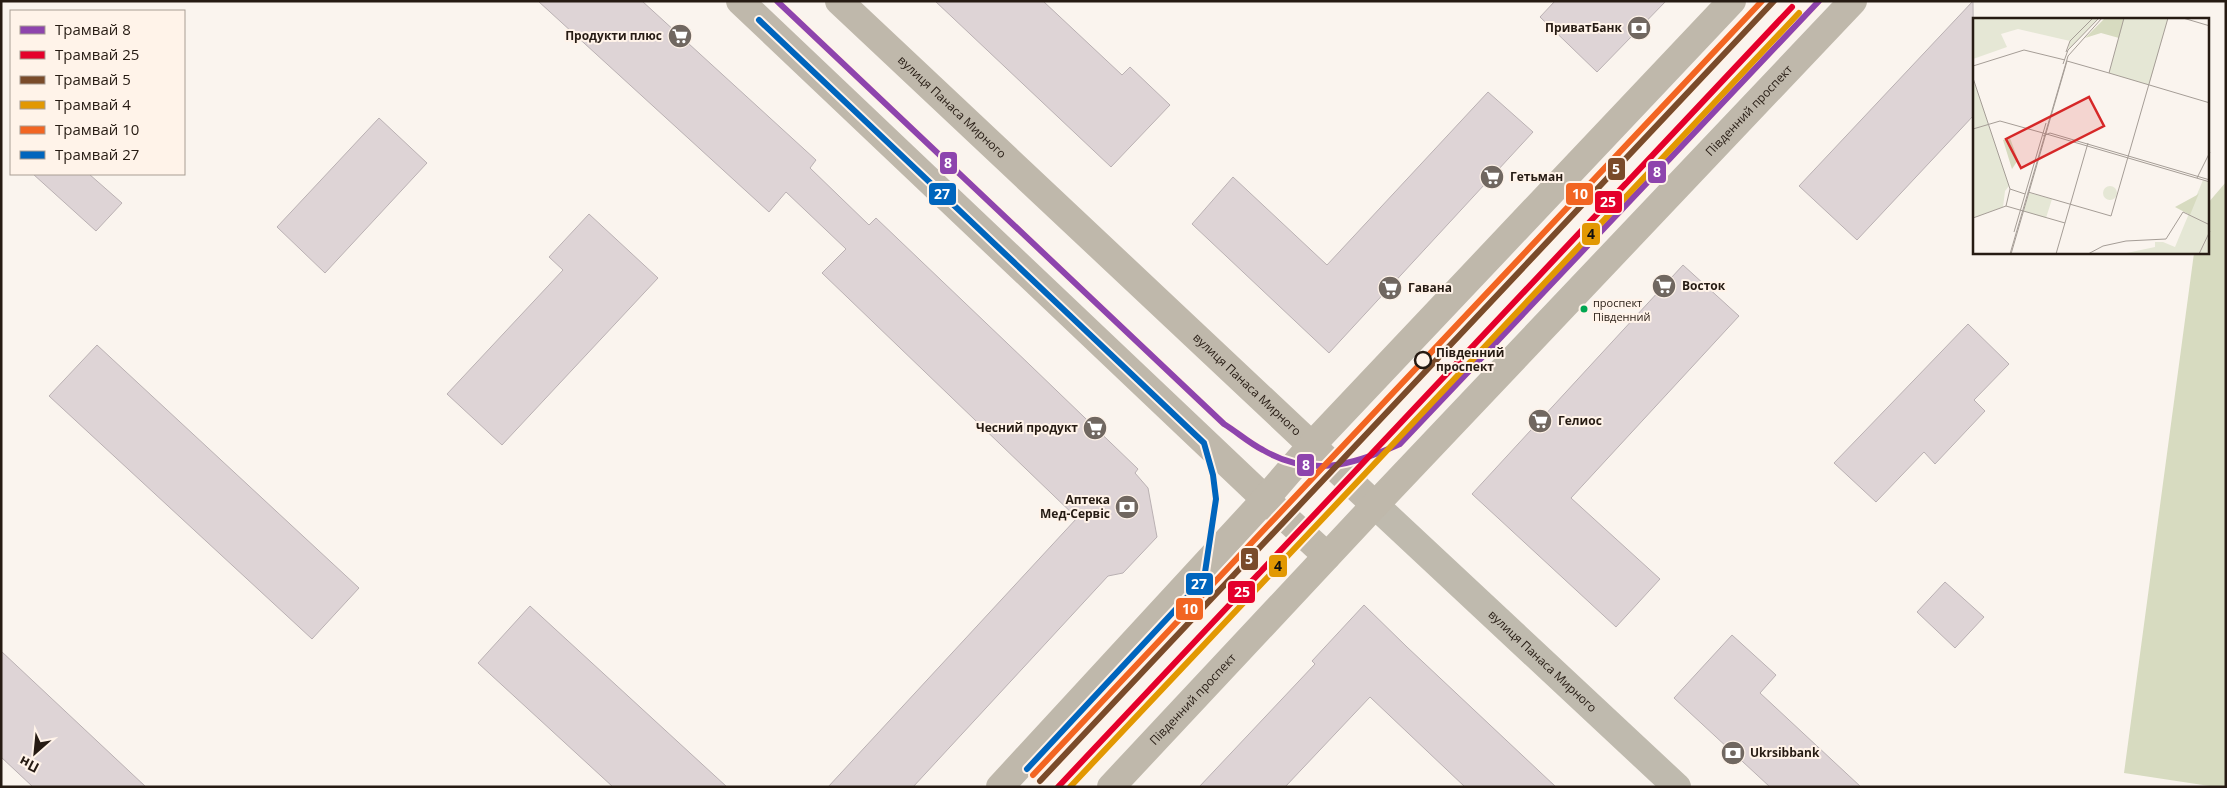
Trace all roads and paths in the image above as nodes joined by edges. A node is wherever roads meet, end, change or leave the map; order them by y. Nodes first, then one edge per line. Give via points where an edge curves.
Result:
1 (740, 1) edge
2 (839, 1) edge
3 (1732, 1) edge
4 (1853, 1) edge
5 (1311, 446) junction
6 (1265, 499) junction
7 (1374, 505) junction
8 (1327, 556) junction
9 (1000, 787) edge
10 (1111, 787) edge
11 (1677, 787) edge

1 - 6 main road
2 - 5 main road, вулиця Панаса Мирного
3 - 5 main road
4 - 7 main road, Південний проспект
5 - 6 main road
5 - 7 main road, вулиця Панаса Мирного
6 - 8 main road
6 - 9 main road
7 - 8 main road, Південний проспект
7 - 11 street, вулиця Панаса Мирного
8 - 10 main road, Південний проспект

